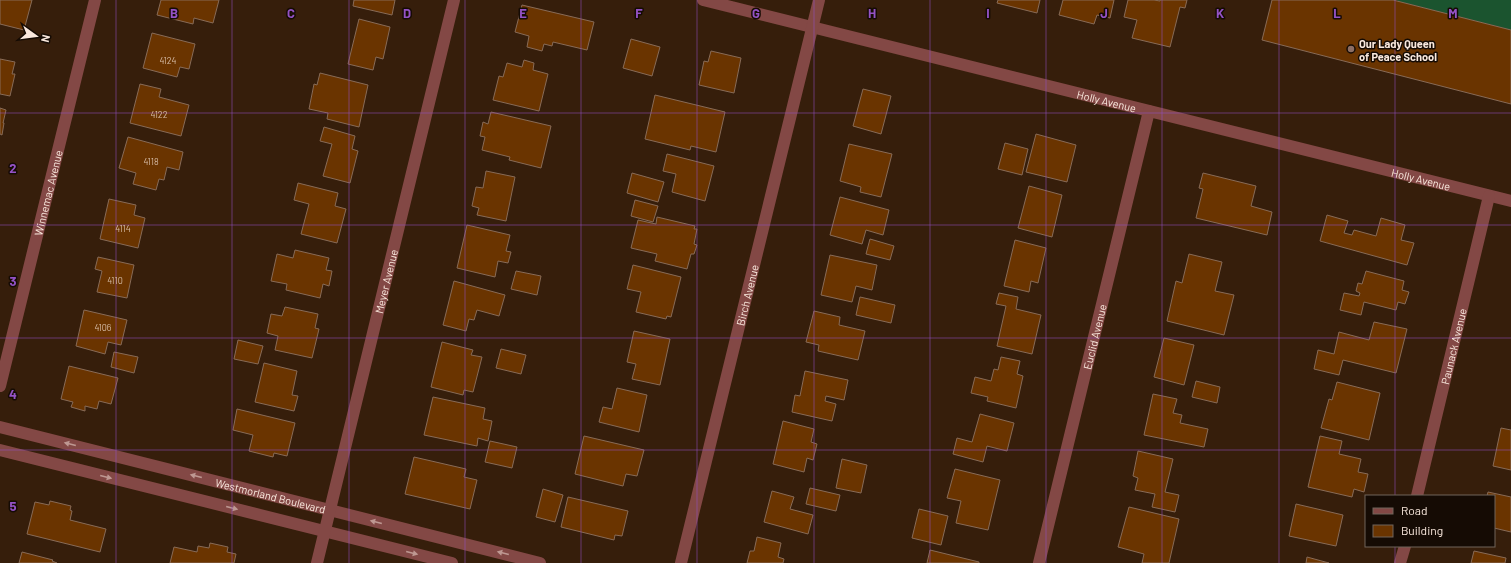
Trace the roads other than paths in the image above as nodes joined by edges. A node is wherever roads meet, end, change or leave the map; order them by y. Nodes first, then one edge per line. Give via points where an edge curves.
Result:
1 (95, 0) edge
2 (454, 0) edge
3 (703, 0) edge
4 (819, 0) edge
5 (813, 27) junction
6 (1149, 111) junction
7 (1489, 196) junction
8 (1511, 201) edge
9 (0, 386) edge
10 (0, 427) edge
11 (0, 450) edge
12 (1417, 495) edge
13 (330, 510) junction
14 (324, 531) junction
15 (1404, 547) edge
16 (317, 563) edge
17 (452, 563) edge
18 (540, 563) edge
19 (681, 563) edge
20 (1039, 563) edge
21 (1400, 563) edge

1 - 9 street, Winnemac Avenue
2 - 13 street, Meyer Avenue
3 - 5 street, Holly Avenue
4 - 5 street, Birch Avenue
5 - 6 street, Holly Avenue
5 - 19 street, Birch Avenue
6 - 7 street, Holly Avenue
6 - 20 street, Euclid Avenue
7 - 8 street, Holly Avenue
7 - 12 street, Paunack Avenue
13 -> 10 street, Westmorland Boulevard
11 -> 14 street, Westmorland Boulevard
13 - 14 street, Meyer Avenue
18 -> 13 street, Westmorland Boulevard
14 - 16 street, Meyer Avenue
14 -> 17 street, Westmorland Boulevard
15 - 21 street

